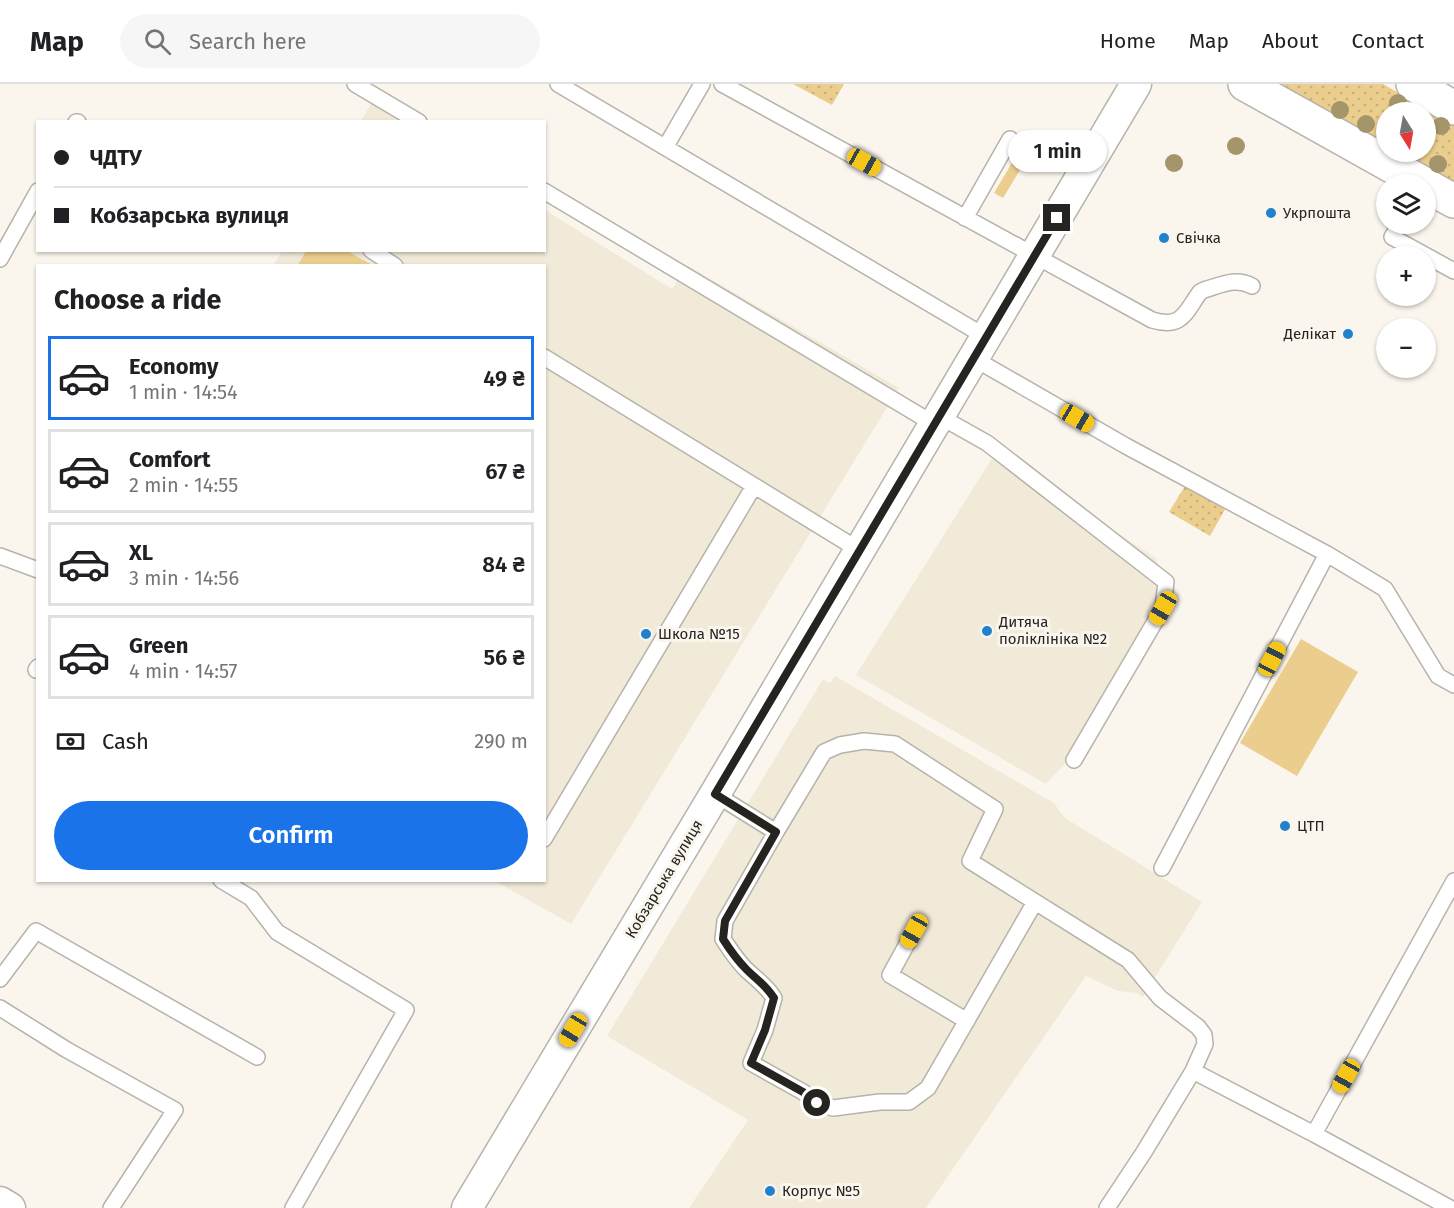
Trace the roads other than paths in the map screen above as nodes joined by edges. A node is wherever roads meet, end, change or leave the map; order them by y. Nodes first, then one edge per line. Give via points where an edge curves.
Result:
1 (355, 84) edge
2 (558, 84) edge
3 (702, 84) edge
4 (722, 84) edge
5 (1136, 84) edge
6 (1245, 84) edge
7 (1413, 84) edge
8 (1454, 108) edge
9 (416, 120) edge
10 (1010, 139) dead end
11 (666, 146) junction
12 (1405, 174) edge
13 (1436, 191) edge
14 (546, 192) edge
15 (36, 195) edge
16 (1454, 201) edge
17 (965, 218) junction
18 (1394, 234) edge
19 (374, 252) edge
20 (1034, 256) junction
21 (0, 259) edge
22 (392, 264) edge
23 (1454, 271) edge
24 (1252, 286) dead end
25 (979, 348) junction
26 (546, 358) edge
27 (936, 420) junction
28 (754, 486) junction
29 (859, 550) junction
30 (1327, 554) junction
31 (0, 556) edge
32 (36, 569) edge
33 (1454, 685) edge
34 (1074, 760) dead end
35 (715, 794) junction
36 (776, 832) junction
37 (546, 836) edge
38 (1162, 868) dead end
39 (1454, 881) edge
40 (224, 882) edge
41 (1035, 902) junction
42 (914, 931) dead end
43 (0, 979) edge
44 (0, 1008) edge
45 (967, 1021) junction
46 (257, 1057) dead end
47 (1193, 1071) junction
48 (1314, 1134) junction
49 (0, 1202) edge
50 (10, 1208) edge
51 (111, 1208) edge
52 (293, 1208) edge
53 (467, 1208) edge
54 (1107, 1208) edge
55 (1450, 1208) edge

1 - 9 lane
2 - 11 lane
3 - 11 lane
4 - 17 lane
5 - 20 street, Кобзарська вулиця
6 - 12 main road
7 - 8 main road
10 - 17 lane
11 - 25 lane
13 - 16 main road
14 - 27 lane
15 - 21 lane
17 - 20 lane
18 - 23 lane via 1392,237
19 - 22 lane
20 - 24 lane via 1163,323 1184,317 1204,290 1236,281
20 - 25 street, Кобзарська вулиця
25 - 27 street, Кобзарська вулиця
25 - 30 lane via 1126,446
26 - 28 lane
27 - 29 street, Кобзарська вулиця
27 - 34 lane via 987,443 1166,582 1163,608
28 - 29 lane
28 - 37 lane
29 - 35 street, Кобзарська вулиця
30 - 33 lane via 1385,589 1438,676
30 - 38 lane
31 - 32 lane
35 - 36 lane
35 - 53 street, Кобзарська вулиця
36 - 41 lane via 824,752 864,741 895,744 995,809 970,861
36 - 45 lane via 725,921 723,939 735,958 765,984 774,998 751,1063 817,1103 833,1108 909,1102 928,1088
39 - 48 lane
40 - 52 lane via 251,898 277,932 406,1010
41 - 45 lane
41 - 47 lane via 1128,960 1160,998 1198,1027 1205,1044
42 - 45 lane via 890,975
43 - 46 lane via 36,931
44 - 51 lane via 175,1110
47 - 48 lane
47 - 54 lane
48 - 55 lane
49 - 50 street

